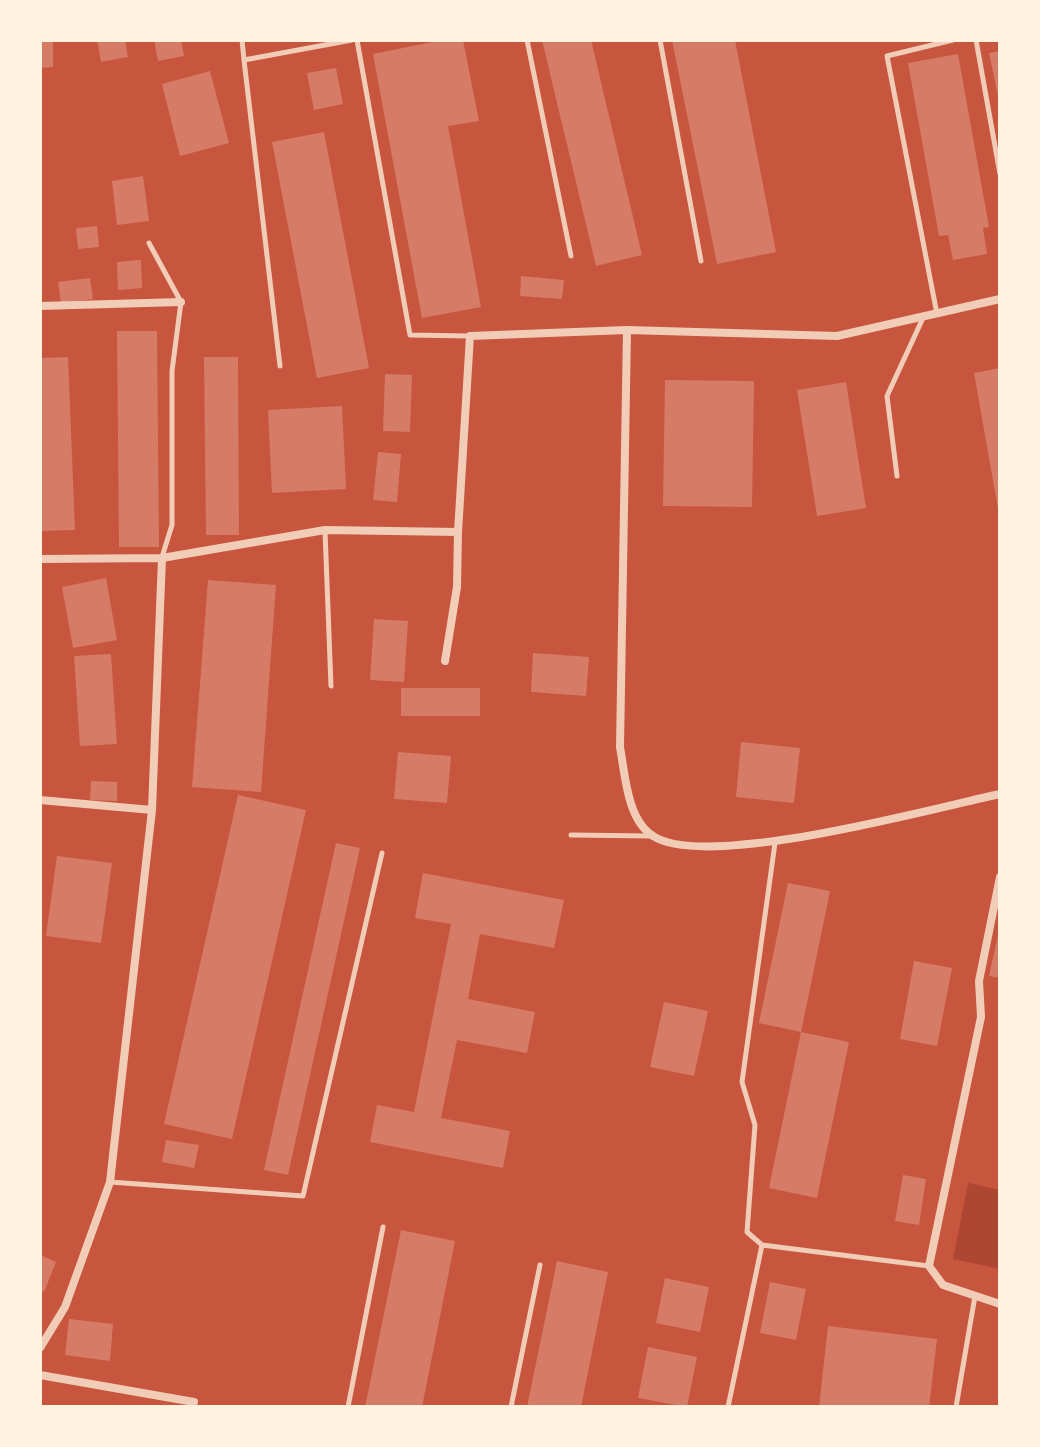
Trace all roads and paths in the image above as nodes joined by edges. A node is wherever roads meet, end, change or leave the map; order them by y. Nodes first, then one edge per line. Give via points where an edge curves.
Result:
1 (242, 40) edge
2 (355, 40) edge
3 (527, 40) edge
4 (660, 40) edge
5 (953, 40) edge
6 (976, 40) edge
7 (244, 60) junction
8 (1000, 174) edge
9 (149, 243) dead end
10 (571, 256) dead end
11 (701, 261) dead end
12 (1000, 299) edge
13 (181, 302) junction
14 (40, 306) edge
15 (937, 315) junction
16 (923, 318) junction
17 (627, 330) junction
18 (470, 336) junction
19 (280, 366) dead end
20 (897, 476) dead end
21 (325, 530) junction
22 (458, 532) junction
23 (162, 558) junction
24 (40, 559) edge
25 (445, 661) dead end
26 (331, 686) dead end
27 (1000, 794) edge
28 (40, 800) edge
29 (152, 810) junction
30 (571, 835) dead end
31 (652, 836) junction
32 (775, 843) junction
33 (382, 853) dead end
34 (1000, 877) edge
35 (110, 1182) junction
36 (383, 1227) dead end
37 (762, 1245) junction
38 (540, 1265) dead end
39 (929, 1266) junction
40 (975, 1296) junction
41 (1000, 1304) edge
42 (40, 1348) edge
43 (40, 1375) edge
44 (194, 1402) dead end
45 (348, 1407) edge
46 (511, 1407) edge
47 (728, 1407) edge
48 (956, 1407) edge

1 - 7 lane
2 - 7 lane
2 - 18 lane via 410,335
3 - 10 lane
4 - 11 lane
5 - 15 lane via 887,56
6 - 8 lane
7 - 19 lane
9 - 13 lane
12 - 15 street
13 - 14 street
13 - 23 lane via 172,371 172,525
15 - 16 street
16 - 17 street via 837,336
16 - 20 lane via 887,396
17 - 18 street
17 - 31 street via 620,747 632,807
18 - 22 street
21 - 22 street
21 - 23 street
21 - 26 lane
22 - 25 street via 457,587
23 - 24 street
23 - 29 street
27 - 32 street
28 - 29 street
29 - 35 street
30 - 31 lane
31 - 32 street via 681,846
32 - 37 lane via 742,1082 755,1125 747,1232
33 - 35 lane via 303,1196
34 - 39 street via 979,981 981,1017
35 - 42 street via 65,1307
36 - 45 lane
37 - 39 lane
37 - 47 lane
38 - 46 lane
39 - 40 street via 943,1285
40 - 41 street
40 - 48 lane
43 - 44 street

